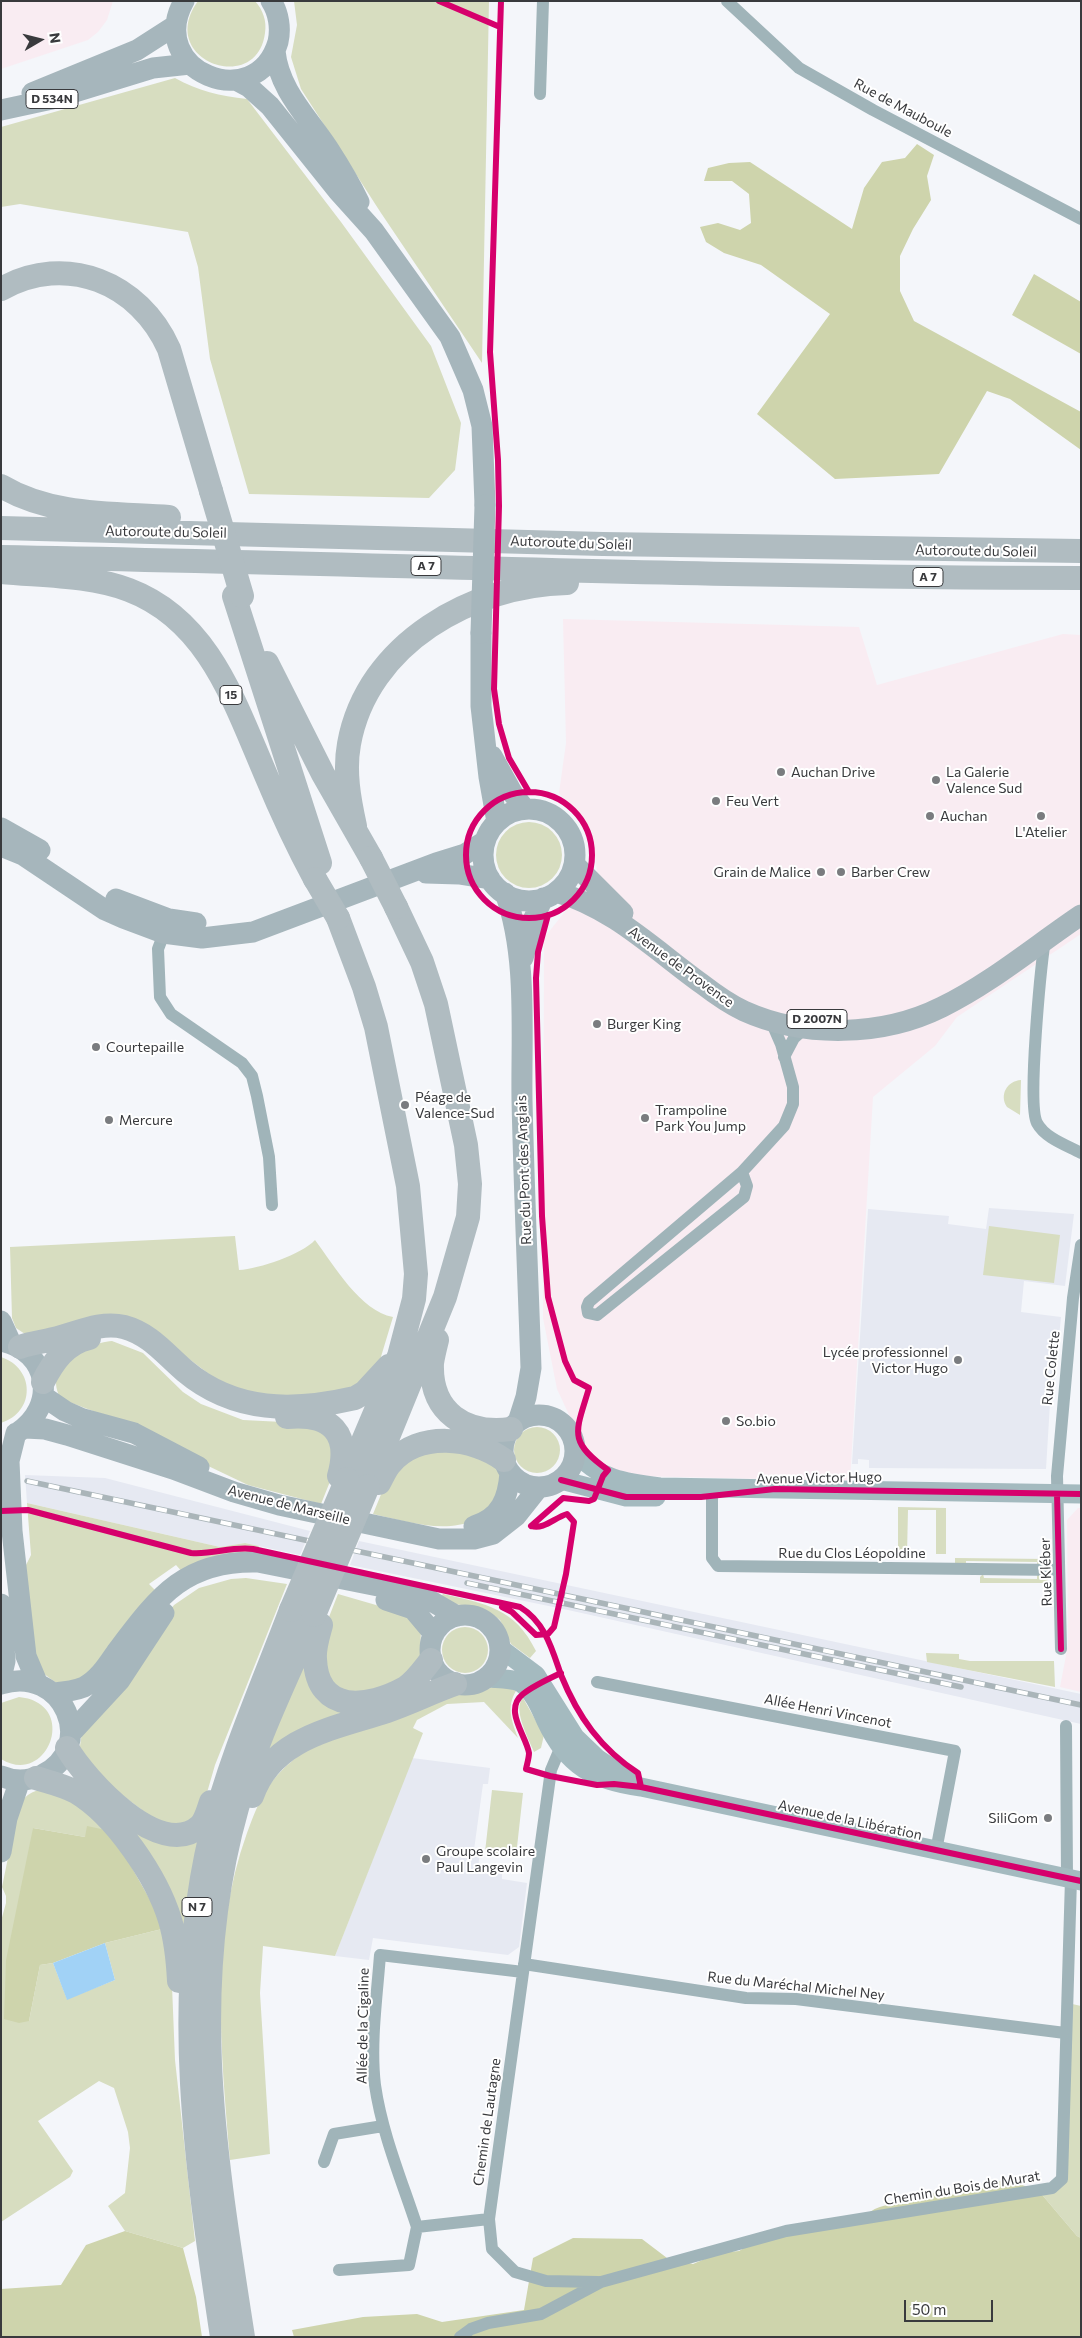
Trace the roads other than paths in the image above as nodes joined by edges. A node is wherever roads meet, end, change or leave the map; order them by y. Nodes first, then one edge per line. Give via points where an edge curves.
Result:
1 (184, 1) edge
2 (542, 1) edge
3 (727, 1) edge
4 (273, 2) edge
5 (176, 26) junction
6 (275, 51) junction
7 (190, 64) junction
8 (236, 80) junction
9 (540, 94) dead end
10 (1, 109) edge
11 (1081, 219) edge
12 (374, 231) junction
13 (1, 289) edge
14 (1, 299) edge
15 (1, 486) edge
16 (207, 491) junction
17 (1, 528) edge
18 (369, 537) junction
19 (1081, 551) edge
20 (1, 557) edge
21 (1, 572) edge
22 (852, 577) junction
23 (1081, 578) edge
24 (238, 596) junction
25 (484, 737) junction
26 (525, 809) junction
27 (497, 822) junction
28 (355, 826) junction
29 (1, 828) edge
30 (485, 841) junction
31 (1, 846) edge
32 (574, 864) junction
33 (405, 874) junction
34 (320, 877) junction
35 (490, 879) junction
36 (506, 894) junction
37 (550, 895) junction
38 (1081, 905) edge
39 (1081, 915) edge
40 (166, 926) junction
41 (1045, 939) junction
42 (1017, 959) junction
43 (520, 971) junction
44 (1040, 988) junction
45 (771, 1020) junction
46 (805, 1028) junction
47 (784, 1057) junction
48 (1081, 1153) edge
49 (742, 1172) junction
50 (272, 1205) dead end
51 (1081, 1245) edge
52 (445, 1296) junction
53 (1, 1321) edge
54 (11, 1344) edge
55 (399, 1356) junction
56 (531, 1368) junction
57 (43, 1389) junction
58 (551, 1417) junction
59 (514, 1426) junction
60 (14, 1433) edge
61 (575, 1451) junction
62 (507, 1466) junction
63 (560, 1480) junction
64 (358, 1482) junction
65 (539, 1487) junction
66 (774, 1489) junction
67 (1057, 1494) junction
68 (1081, 1494) edge
69 (712, 1495) junction
70 (325, 1561) junction
71 (1059, 1570) junction
72 (1, 1604) edge
73 (319, 1615) junction
74 (457, 1616) junction
75 (434, 1634) junction
76 (500, 1648) junction
77 (1061, 1649) dead end
78 (431, 1660) junction
79 (1, 1678) edge
80 (488, 1678) junction
81 (596, 1682) dead end
82 (263, 1683) junction
83 (1, 1684) edge
84 (455, 1684) junction
85 (46, 1688) junction
86 (1066, 1726) dead end
87 (69, 1741) junction
88 (568, 1742) junction
89 (19, 1778) edge
90 (936, 1850) junction
91 (1, 1852) edge
92 (1073, 1880) edge
93 (214, 1917) junction
94 (380, 1955) joint
95 (524, 1968) junction
96 (1065, 2033) junction
97 (383, 2126) junction
98 (194, 2139) junction
99 (324, 2162) dead end
100 (489, 2219) junction
101 (417, 2227) junction
102 (339, 2270) dead end
103 (601, 2282) junction
104 (222, 2337) edge
105 (243, 2337) edge
106 (460, 2337) edge

1 - 5 main road
2 - 9 street
3 - 11 street, Rue de Mauboule via 799,68
4 - 6 main road via 280,28
5 - 7 main road via 177,40
5 - 10 main road, D 534N via 137,50
6 - 8 main road via 259,70
6 - 12 main road via 278,73 336,162
7 - 8 main road via 211,78
7 - 10 main road, D 534N via 153,68 52,99
8 - 12 main road via 270,106
12 - 25 main road, bridge via 450,337 473,390 482,426 485,506 481,706
13 - 16 highway via 35,276 74,274 108,284 140,305 158,327 169,349
14 - 16 highway via 31,286 63,282 101,290 130,308 145,324 164,360
15 - 18 highway via 38,504 64,509 201,519
16 - 24 highway, bridge
17 - 18 highway, Autoroute du Soleil / A 7
18 - 19 highway, Autoroute du Soleil / A 7
20 - 22 highway, Autoroute du Soleil / A 7
21 - 34 highway, 15 via 108,584 148,598 184,625 214,662 236,704 290,832
22 - 23 highway, Autoroute du Soleil / A 7
22 - 28 highway via 546,583 491,596 457,609 432,623 401,650 378,678 359,712 349,742 347,768
24 - 28 highway via 261,652 323,774
24 - 34 highway
25 - 26 main road via 500,772
25 - 27 main road
26 - 27 main road via 510,813
26 - 32 main road via 548,813 560,820 574,842
27 - 30 main road
28 - 52 highway, bridge via 422,962 436,1004 466,1145 470,1184 468,1217
29 - 40 main road via 112,897
30 - 33 main road via 465,854
30 - 35 main road via 484,860
31 - 40 main road via 36,863 105,910 140,926
32 - 37 main road via 568,879
32 - 38 main road, Avenue de Provence / D 2007N via 616,907 715,984 790,1016 829,1021 883,1017 934,1000 999,961
33 - 35 main road via 437,872
33 - 40 main road via 239,935 202,938
34 - 55 highway, 15, bridge via 372,1009 412,1217 416,1274 414,1299
35 - 36 main road
36 - 37 main road via 522,900
36 - 43 main road, Rue du Pont des Anglais via 514,916
37 - 43 main road, Rue du Pont des Anglais via 534,918
37 - 45 main road, Avenue de Provence / D 2007N via 575,898 597,908 725,1000
39 - 41 main road, Avenue de Provence / D 2007N
40 - 50 street via 158,949 159,987 164,1006 242,1063 252,1076 269,1156
41 - 42 main road, Avenue de Provence / D 2007N
41 - 44 street
42 - 44 street via 1029,965
42 - 46 main road, Avenue de Provence / D 2007N via 960,998 900,1023 853,1030
43 - 56 main road, Rue du Pont des Anglais
44 - 48 street via 1033,1115 1043,1131
45 - 46 main road, Avenue de Provence / D 2007N
45 - 47 street
46 - 47 street via 794,1038
47 - 49 street via 793,1086 790,1114 776,1137
49 - 49 street via 747,1186 744,1197 597,1315 588,1313 589,1302
51 - 67 street, Rue Colette via 1064,1389
52 - 59 highway via 432,1364 435,1386 443,1403 452,1416 464,1424 489,1431
52 - 64 highway
53 - 54 main road
54 - 55 highway via 105,1325 122,1327 149,1338 213,1391 241,1402 275,1406 355,1398 373,1385
54 - 57 main road via 30,1355 38,1366
55 - 64 highway
56 - 58 main road, Rue du Pont des Anglais
56 - 59 main road, Rue du Pont des Anglais via 526,1397
57 - 60 main road via 40,1408
57 - 62 main road, Avenue de Marseille via 64,1410 134,1433 248,1490 281,1500 436,1532 453,1531 486,1521 497,1512 509,1490
57 - 64 highway via 52,1366 73,1344 86,1338 109,1335 128,1339 148,1351 188,1389 219,1406 243,1414 314,1418 328,1424 339,1437
58 - 59 main road via 528,1417
58 - 61 main road via 570,1434
59 - 62 main road via 504,1444
60 - 65 main road, Avenue de Marseille via 45,1429 279,1505 439,1539 474,1539 492,1534 516,1516
60 - 85 main road via 9,1461 12,1530 26,1656
61 - 63 main road via 568,1472
61 - 66 main road, Avenue Victor Hugo via 603,1476 630,1483 660,1487
62 - 64 highway via 496,1454 458,1442 435,1441 410,1449
62 - 65 main road via 523,1483
63 - 65 main road
63 - 69 main road, Avenue Victor Hugo via 626,1497
64 - 70 highway, bridge
64 - 70 highway, N 7, bridge via 347,1535
66 - 67 main road, Avenue Victor Hugo
66 - 69 main road, Avenue Victor Hugo
67 - 68 main road, Avenue Victor Hugo
67 - 71 street, Rue Kléber
69 - 71 street, Rue du Clos Léopoldine via 712,1558 718,1566
70 - 73 highway, N 7, bridge
70 - 82 highway, N 7, bridge via 291,1610
71 - 77 street, Rue Kléber
72 - 79 main road via 5,1661
73 - 78 highway via 315,1666 322,1687 341,1702 365,1703 404,1688
73 - 93 highway, N 7 via 245,1782 224,1861
74 - 75 main road via 448,1619
74 - 76 main road via 477,1617 486,1622 498,1638
74 - 85 main road via 426,1598 408,1592 258,1562 221,1564 190,1575 164,1595 98,1676 85,1686 73,1691
75 - 78 main road
75 - 87 main road via 413,1609 386,1600 261,1574 234,1574 209,1579 173,1603 152,1629 120,1680
76 - 80 main road via 500,1659
76 - 88 main road, Avenue de la Libération via 536,1675
78 - 84 main road via 440,1675
80 - 84 main road via 472,1685
80 - 88 main road, Avenue de la Libération via 512,1680 526,1687 534,1696 552,1733
81 - 90 street, Allée Henri Vincenot via 955,1751
82 - 87 highway via 204,1819 199,1826 185,1833 163,1833 138,1821 88,1778 78,1766
82 - 98 highway, N 7 via 222,1795 207,1854 195,1924 190,1985
83 - 85 main road via 24,1680
84 - 93 highway, N 7 via 407,1704 307,1737 270,1764 255,1787
85 - 87 main road via 64,1704 69,1718
86 - 92 street
87 - 89 main road via 55,1766
88 - 90 main road, Avenue de la Libération via 641,1787
88 - 95 street, Chemin de Lautagne via 554,1759 551,1770
89 - 91 main road
89 - 98 highway, N 7 via 67,1787 100,1810 144,1866 164,1904 178,1964 181,2058
90 - 92 main road, Avenue de la Libération
92 - 96 street, Chemin du Bois de Murat
93 - 105 highway, N 7 via 208,2001 209,2072 218,2163
94 - 95 street, Rue du Maréchal Michel Ney
94 - 97 street, Allée de la Cigaline via 374,2049 375,2084
95 - 96 street, Rue du Maréchal Michel Ney via 746,1998 796,1999
95 - 100 street, Chemin de Lautagne
96 - 103 street, Chemin du Bois de Murat via 1062,2180 1052,2188 786,2231
97 - 99 street via 334,2134
97 - 101 street, Allée de la Cigaline
98 - 104 highway, N 7
100 - 101 street
100 - 103 street, Chemin de Lautagne via 492,2249 515,2272 546,2281
101 - 102 street via 409,2264
103 - 106 street via 541,2314 488,2323

